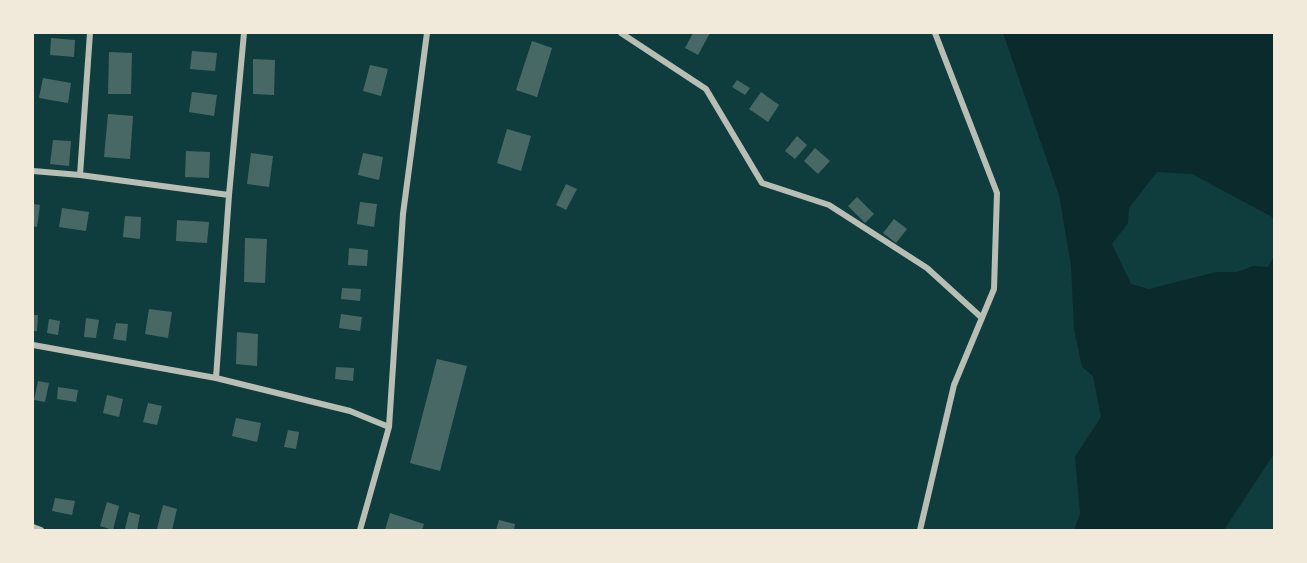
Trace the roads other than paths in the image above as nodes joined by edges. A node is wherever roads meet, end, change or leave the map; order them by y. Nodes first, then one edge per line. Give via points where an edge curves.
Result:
1 (90, 33) edge
2 (244, 33) edge
3 (427, 33) edge
4 (621, 33) edge
5 (935, 33) edge
6 (33, 171) edge
7 (80, 175) junction
8 (229, 195) junction
9 (982, 318) junction
10 (33, 345) edge
11 (216, 378) junction
12 (388, 427) junction
13 (33, 527) edge
14 (41, 530) edge
15 (360, 530) edge
16 (920, 530) edge

1 - 7 street
2 - 8 street
3 - 12 street via 403,214
4 - 9 street via 706,89 762,183 829,204 927,268
5 - 9 street via 997,193 994,289
6 - 7 street
7 - 8 street
8 - 11 street
9 - 16 street via 954,385
10 - 11 street
11 - 12 street via 350,411
12 - 15 street
13 - 14 street

